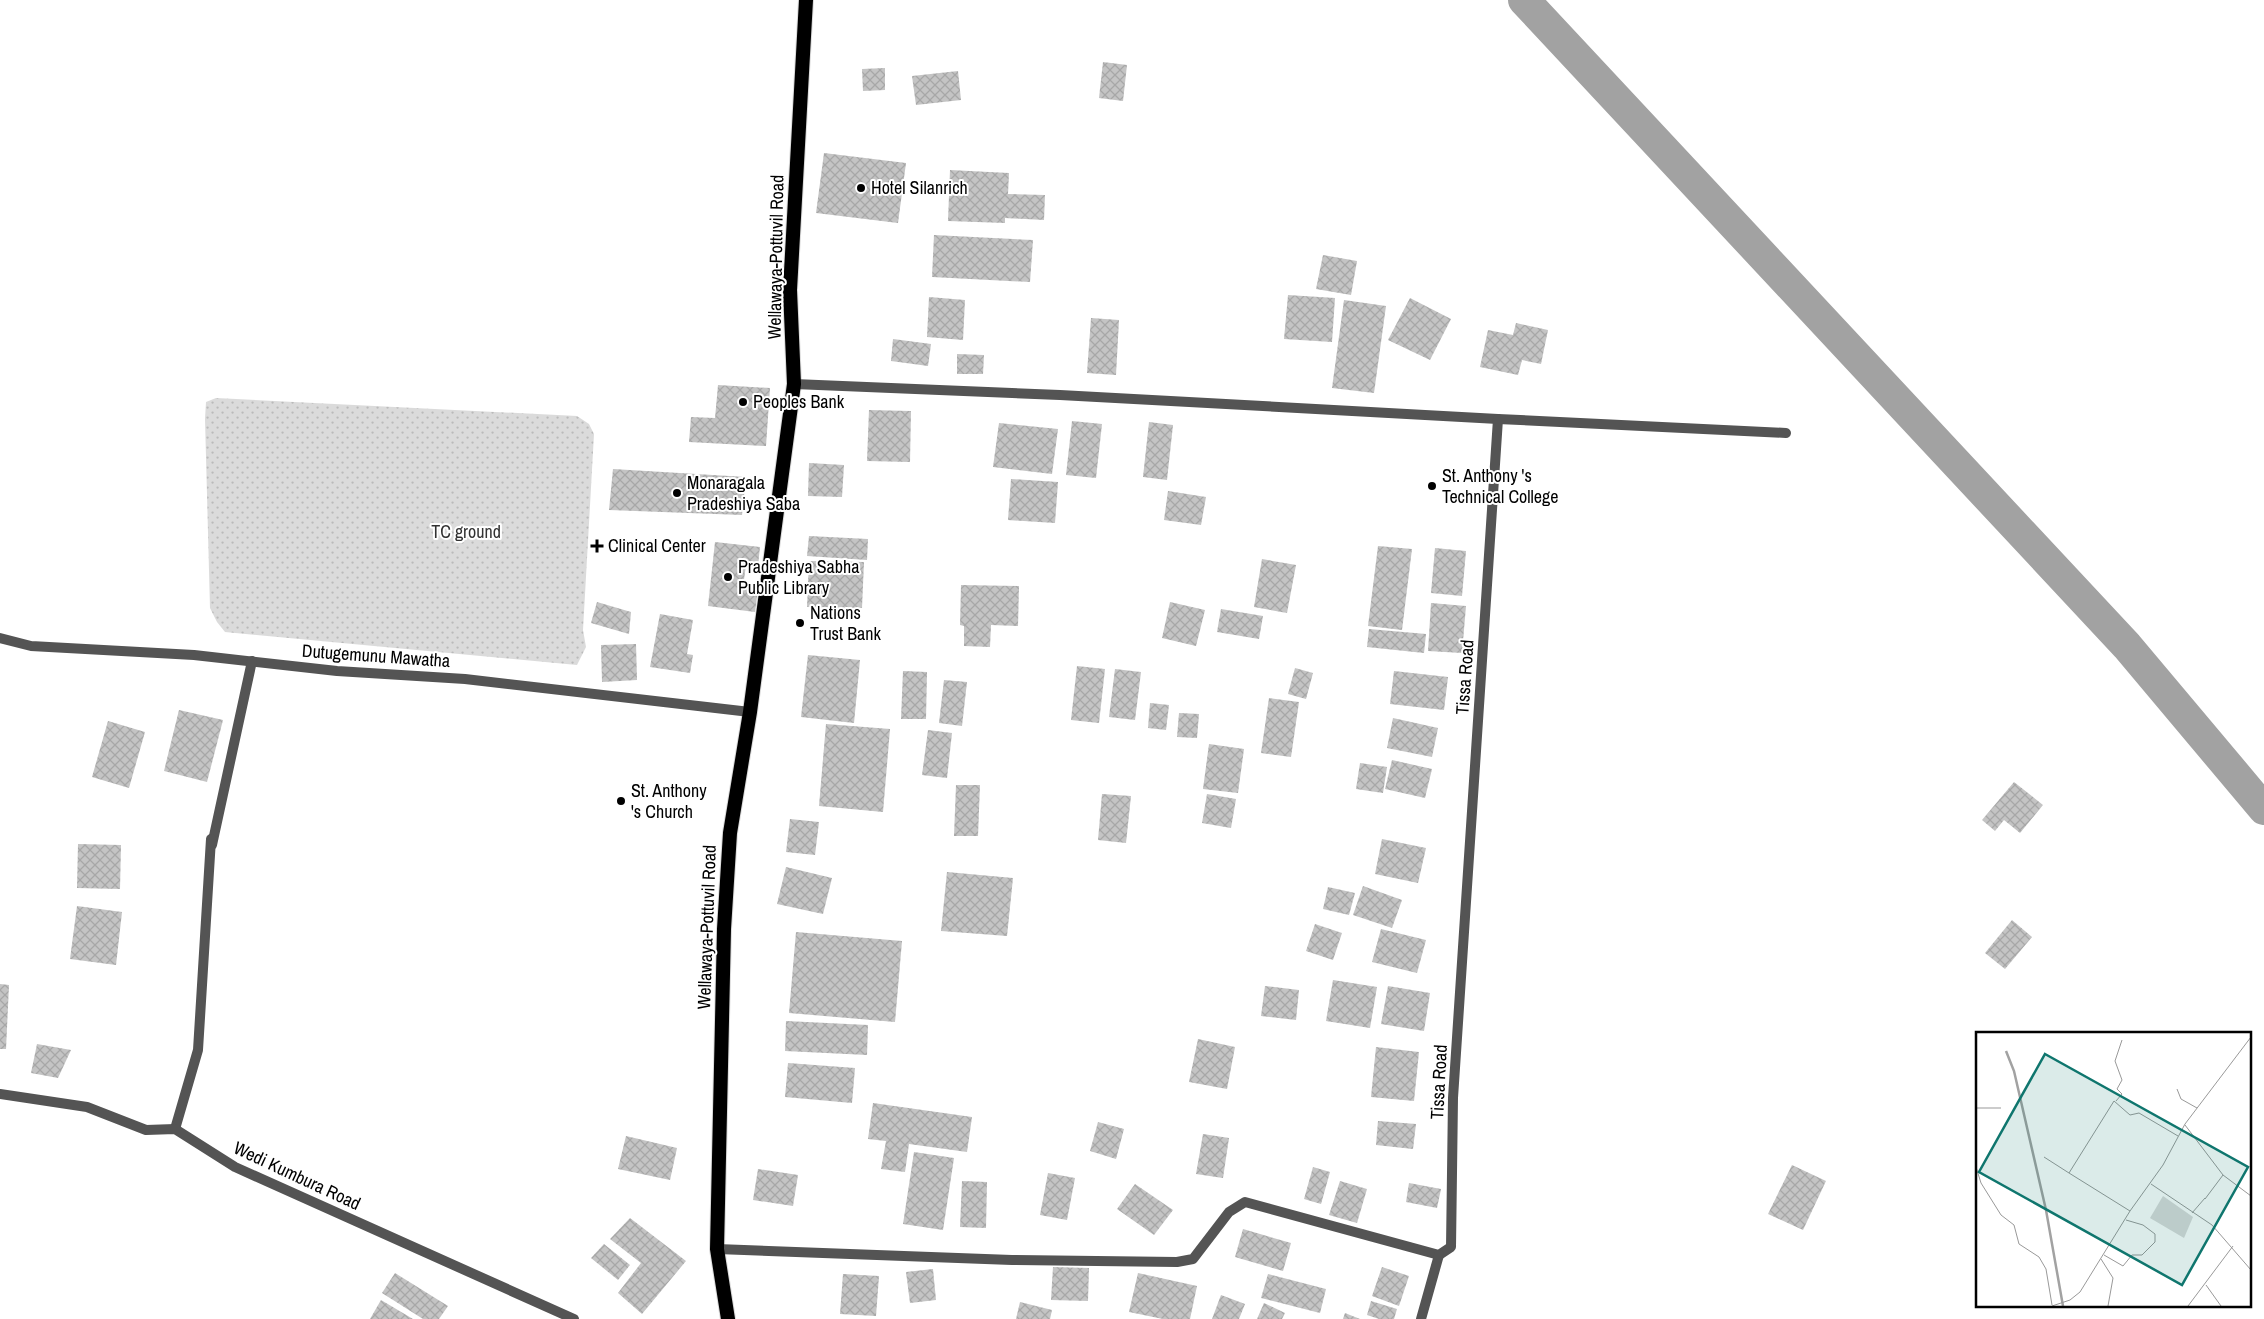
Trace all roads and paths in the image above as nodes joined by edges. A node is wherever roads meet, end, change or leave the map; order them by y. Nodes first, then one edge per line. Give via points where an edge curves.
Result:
1 (806, 0) edge
2 (794, 384) junction
3 (1498, 419) junction
4 (1786, 433) dead end
5 (0, 638) edge
6 (252, 661) junction
7 (750, 712) junction
8 (211, 839) dead end
9 (210, 854) junction
10 (0, 1094) edge
11 (175, 1129) junction
12 (717, 1248) junction
13 (1439, 1255) junction
14 (574, 1319) edge
15 (728, 1319) edge
16 (1421, 1319) edge

1 - 2 highway, Wellawaya-Pottuvil Road via 790,290
2 - 3 street
2 - 7 highway, Wellawaya-Pottuvil Road
3 - 4 street
3 - 13 street, Tissa Road via 1453,1098 1451,1247
5 - 6 street, Dutugemunu Mawatha via 32,646
6 - 7 street, Dutugemunu Mawatha via 337,671 466,679
6 - 9 street
7 - 12 highway, Wellawaya-Pottuvil Road via 730,833 724,929
8 - 9 street
9 - 11 street via 198,1050
10 - 11 street via 87,1107 146,1130
11 - 14 street, Wedi Kumbura Road via 234,1167
12 - 13 street via 1012,1260 1177,1262 1193,1259 1229,1212 1245,1202
12 - 15 highway, Wellawaya-Pottuvil Road
13 - 16 street

